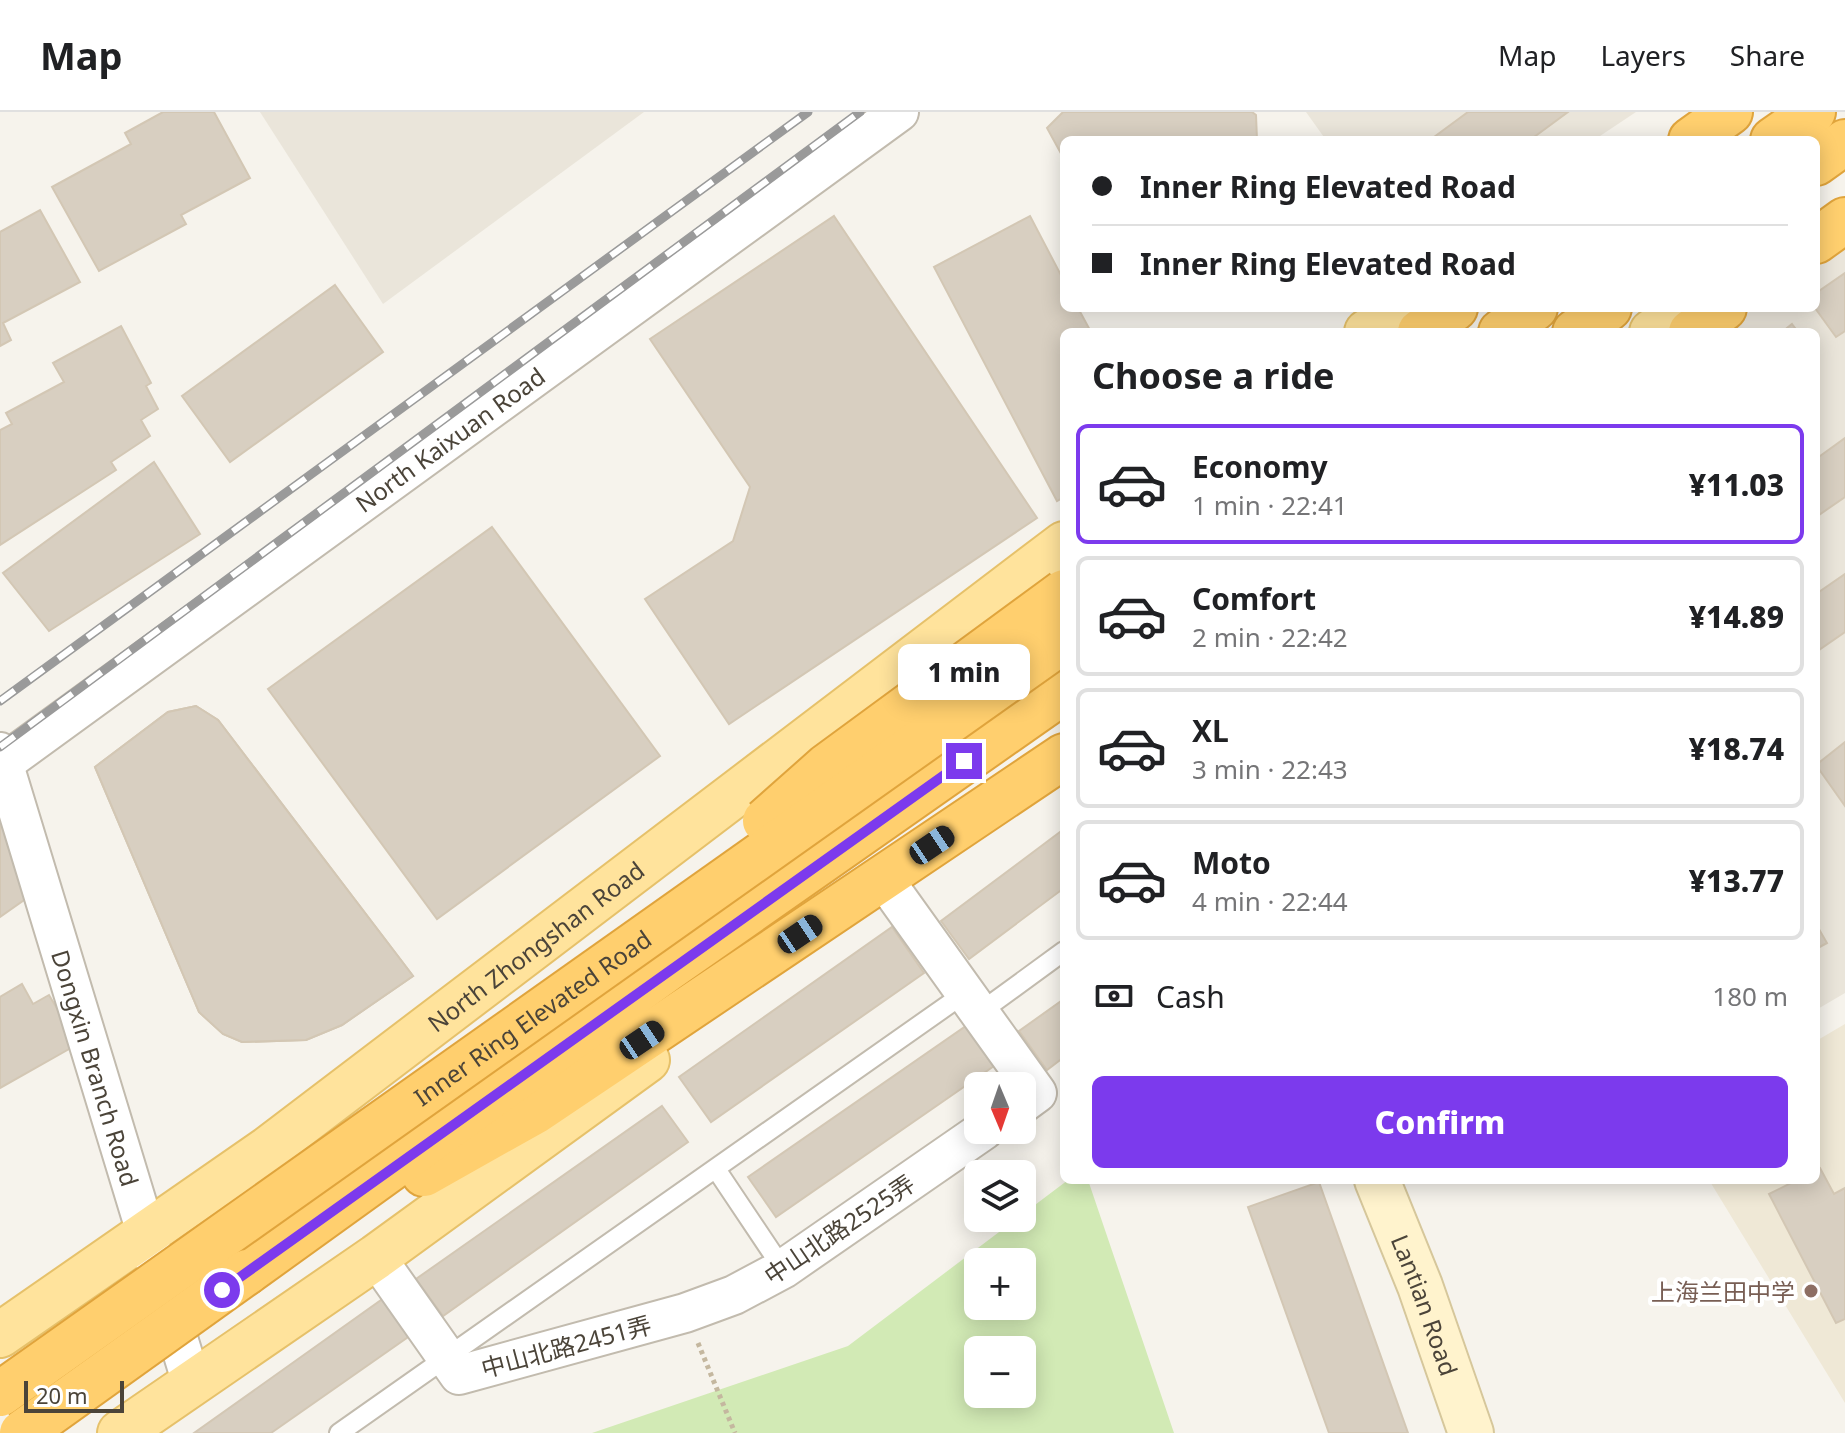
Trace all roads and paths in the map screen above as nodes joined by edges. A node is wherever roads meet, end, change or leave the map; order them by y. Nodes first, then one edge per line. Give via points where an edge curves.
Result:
1 (899, 112) edge
2 (1722, 112) edge
3 (1730, 112) edge
4 (1813, 112) edge
5 (1683, 136) edge
6 (1697, 136) edge
7 (1779, 136) edge
8 (1845, 142) edge
9 (1820, 160) edge
10 (1845, 200) edge
11 (1820, 217) edge
12 (1845, 220) edge
13 (1820, 238) edge
14 (1400, 312) edge
15 (1449, 312) edge
16 (1529, 312) edge
17 (1603, 312) edge
18 (1681, 312) edge
19 (1718, 312) edge
20 (1374, 328) edge
21 (1426, 328) edge
22 (1507, 328) edge
23 (1581, 328) edge
24 (1658, 328) edge
25 (1696, 328) edge
26 (1060, 547) edge
27 (1011, 585) junction
28 (1060, 595) edge
29 (1060, 643) edge
30 (1060, 655) edge
31 (1060, 694) edge
32 (1060, 760) edge
33 (1060, 760) edge
34 (1, 761) edge
35 (888, 885) junction
36 (1060, 953) edge
37 (598, 969) junction
38 (972, 1003) junction
39 (1022, 1072) edge
40 (964, 1144) edge
41 (716, 1169) junction
42 (1379, 1184) edge
43 (147, 1235) junction
44 (376, 1257) junction
45 (783, 1269) junction
46 (247, 1272) junction
47 (685, 1313) junction
48 (0, 1335) edge
49 (447, 1358) junction
50 (192, 1384) junction
51 (0, 1394) edge
52 (22, 1433) edge
53 (120, 1433) edge
54 (339, 1433) edge
55 (735, 1433) edge
56 (1471, 1433) edge

1 - 34 street, North Kaixuan Road
2 - 5 main road
3 - 6 highway
4 - 7 highway
8 - 9 highway
10 - 11 main road
12 - 13 highway
14 - 20 main road
15 - 21 highway
16 - 22 highway
17 - 23 highway
18 - 24 main road
19 - 25 highway
26 - 27 main road, North Zhongshan Road
27 - 30 street
27 - 43 main road, North Zhongshan Road via 268,1149
28 - 37 highway, bridge via 827,766
29 - 37 highway, Inner Ring Elevated Road, bridge
31 - 46 highway, Inner Ring Elevated Road
32 - 46 highway via 536,1111
33 - 35 main road
34 - 43 street, Dongxin Branch Road
35 - 38 street
35 - 44 main road
36 - 38 lane
37 - 51 highway, Inner Ring Elevated Road, bridge
38 - 39 street
38 - 41 lane
40 - 45 street, 中山北路2525弄
41 - 45 lane
41 - 49 lane
42 - 56 street, Lantian Road
43 - 48 main road, North Zhongshan Road
43 - 50 street, Dongxin Branch Road
44 - 49 street, 中山北路2451弄
44 - 50 main road
45 - 47 street, 中山北路2525弄
46 - 52 highway, Inner Ring Elevated Road, bridge
47 - 49 street, 中山北路2451弄 via 459,1375
47 - 55 path
49 - 54 lane
50 - 53 main road

